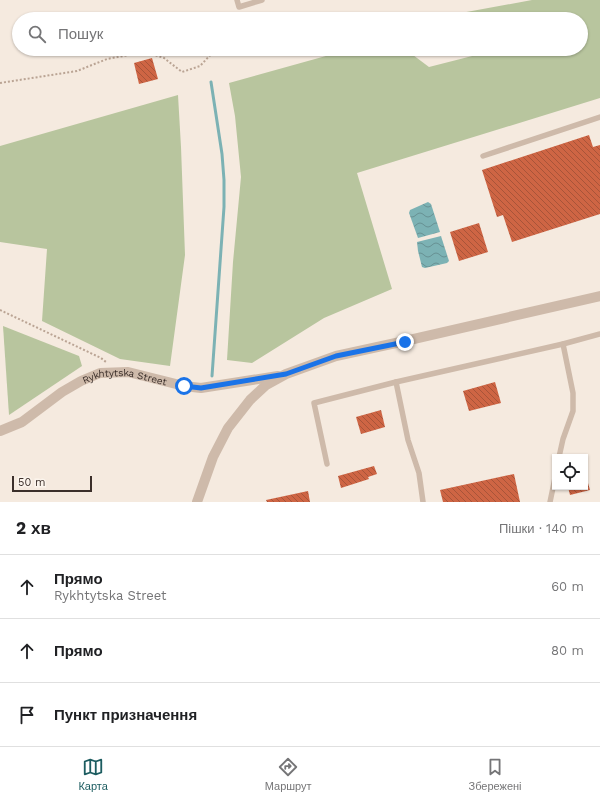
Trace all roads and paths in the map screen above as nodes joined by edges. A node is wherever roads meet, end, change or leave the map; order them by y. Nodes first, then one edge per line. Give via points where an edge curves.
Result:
1 (237, 0) edge
2 (262, 0) edge
3 (123, 56) edge
4 (158, 56) edge
5 (209, 56) edge
6 (0, 83) edge
7 (600, 117) edge
8 (483, 156) dead end
9 (600, 296) edge
10 (0, 310) edge
11 (600, 334) edge
12 (563, 344) junction
13 (116, 371) junction
14 (286, 374) junction
15 (396, 382) junction
16 (0, 431) edge
17 (560, 454) edge
18 (327, 464) dead end
19 (552, 490) edge
20 (197, 502) edge
21 (423, 502) edge
22 (550, 502) edge

1 - 2 lane via 239,7
3 - 6 path via 107,59 77,71
4 - 5 path via 182,72 200,66
7 - 8 lane
9 - 14 street via 336,356
10 - 13 path via 101,358
11 - 12 lane
12 - 15 lane
12 - 17 lane via 573,393 573,411 562,439
13 - 14 street, Rykhtytska Street via 201,388
13 - 16 street, Rykhtytska Street via 100,373 81,381 22,422
14 - 20 street via 266,385 250,400 228,428 213,458
15 - 18 lane via 314,403
15 - 21 lane via 408,440 420,473
19 - 22 lane

